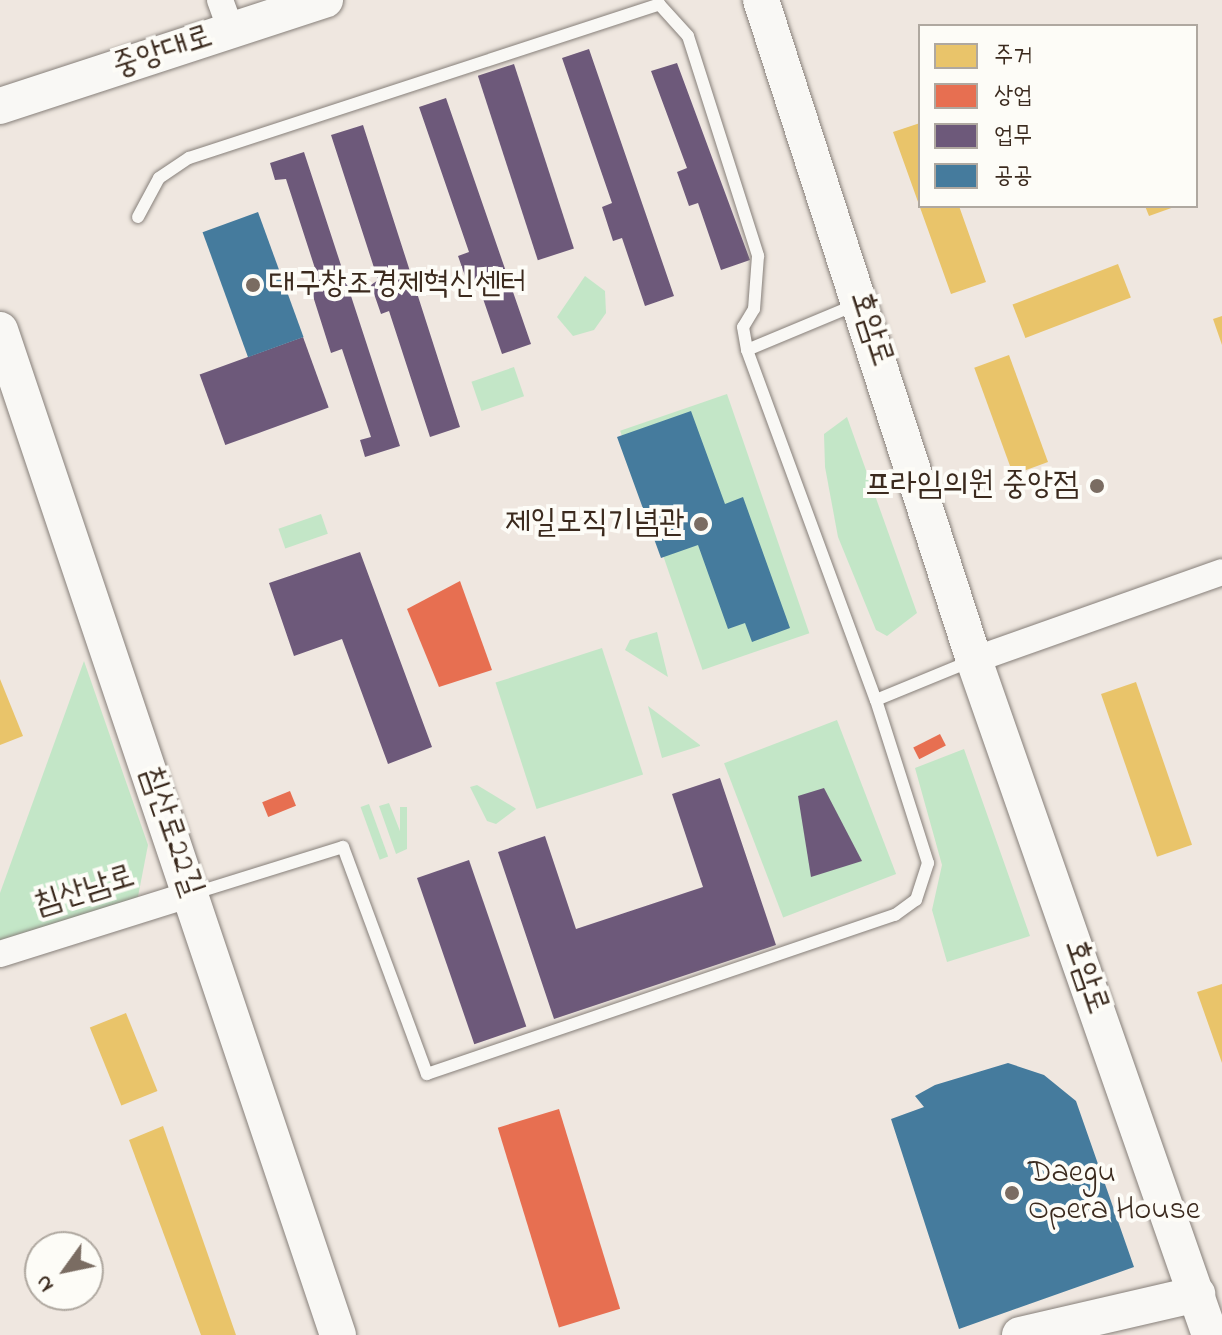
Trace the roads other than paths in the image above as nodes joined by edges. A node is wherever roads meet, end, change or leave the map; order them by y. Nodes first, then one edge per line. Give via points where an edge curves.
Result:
1 (325, 0) edge
2 (761, 0) edge
3 (226, 15) edge
4 (0, 106) edge
5 (138, 217) dead end
6 (861, 302) junction
7 (0, 330) edge
8 (747, 350) junction
9 (1222, 572) edge
10 (974, 660) junction
11 (876, 700) junction
12 (191, 894) junction
13 (0, 954) edge
14 (1209, 1292) edge
15 (338, 1335) edge
16 (1020, 1335) edge
17 (1210, 1335) edge

1 - 3 main road, 중앙대로
2 - 6 main road, 호암로
3 - 4 main road, 중앙대로
5 - 8 lane via 159,178 189,158 659,4 688,36 758,256 754,309 743,327
6 - 8 lane
6 - 10 main road, 호암로
7 - 12 main road, 침산로22길
8 - 11 lane
9 - 10 street
10 - 11 lane
10 - 14 main road, 호암로
11 - 12 lane via 928,863 916,900 895,915 427,1074 343,847
12 - 13 street, 침산남로
12 - 15 main road, 침산로22길
14 - 16 main road
14 - 17 main road, 호암로

